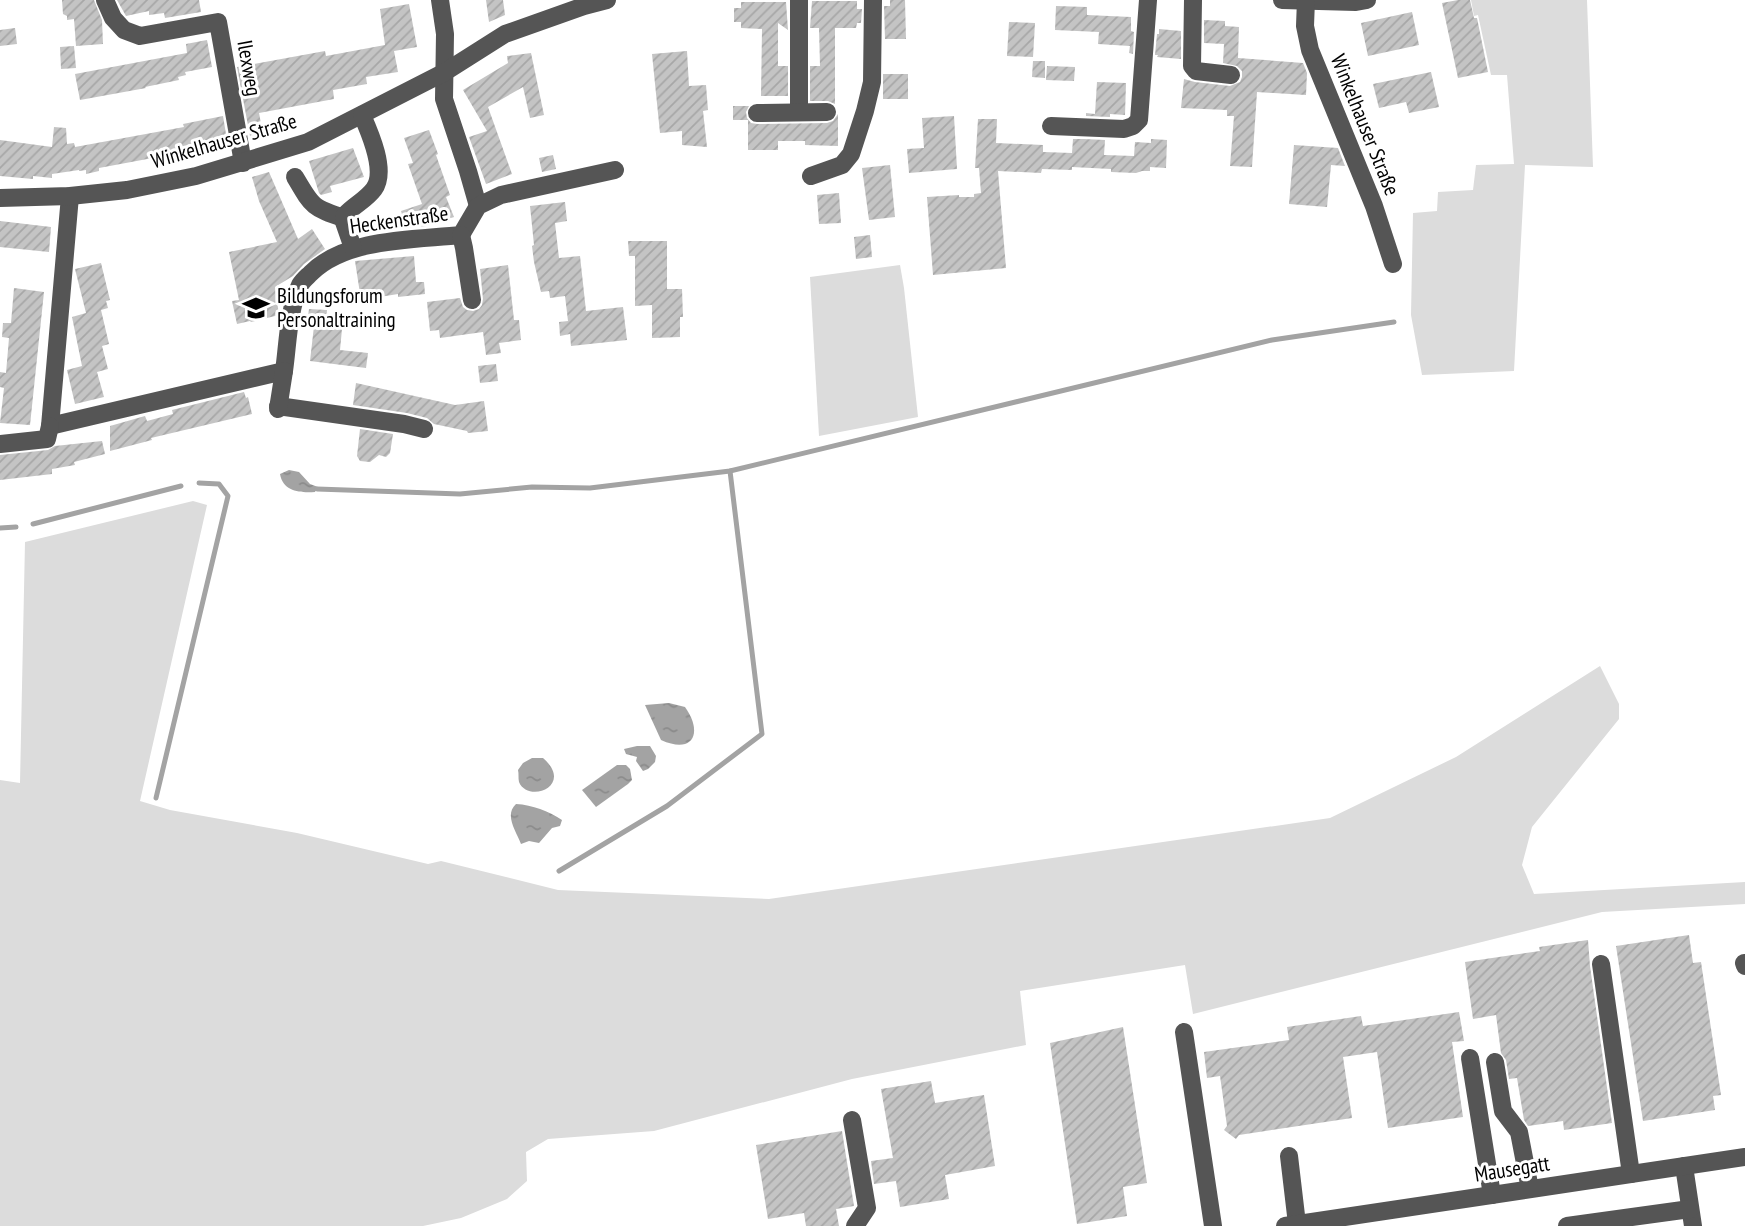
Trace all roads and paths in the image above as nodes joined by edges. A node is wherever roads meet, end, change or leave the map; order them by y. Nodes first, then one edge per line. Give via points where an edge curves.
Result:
1 (105, 0) edge
2 (440, 0) edge
3 (799, 0) edge
4 (873, 0) edge
5 (1148, 0) edge
6 (1194, 0) edge
7 (1282, 0) edge
8 (1367, 0) edge
9 (599, 1) edge
10 (1306, 1) edge
11 (446, 72) junction
12 (1231, 75) dead end
13 (827, 111) dead end
14 (799, 112) junction
15 (757, 113) dead end
16 (362, 115) junction
17 (1051, 126) dead end
18 (243, 163) junction
19 (615, 170) dead end
20 (295, 177) dead end
21 (811, 177) dead end
22 (70, 196) junction
23 (0, 198) edge
24 (478, 206) junction
25 (344, 218) junction
26 (461, 235) junction
27 (353, 248) junction
28 (1393, 264) dead end
29 (472, 300) dead end
30 (284, 371) junction
31 (50, 426) junction
32 (424, 429) dead end
33 (0, 444) edge
34 (1601, 964) dead end
35 (1184, 1032) dead end
36 (1471, 1058) dead end
37 (1495, 1062) dead end
38 (852, 1120) dead end
39 (1289, 1156) dead end
40 (1745, 1157) edge
41 (1684, 1166) junction
42 (1631, 1174) junction
43 (1530, 1189) junction
44 (1492, 1195) junction
45 (1692, 1218) edge
46 (1291, 1225) edge
47 (855, 1226) edge
48 (1213, 1226) edge
49 (1567, 1226) edge

1 - 18 street, Ilexweg via 113,19 140,36 218,22
2 - 11 street
3 - 14 street
4 - 21 street via 872,82 851,154 842,165
5 - 17 street via 1139,120 1124,129
6 - 12 street via 1192,66 1196,71
7 - 10 street
8 - 10 street
9 - 11 street, Winkelhauser Straße via 505,34
10 - 28 street, Winkelhauser Straße via 1310,50
11 - 16 street, Winkelhauser Straße
11 - 24 street via 444,100
13 - 14 street
14 - 15 street
16 - 18 street, Winkelhauser Straße via 309,142
16 - 25 street via 379,178 372,192
18 - 22 street, Winkelhauser Straße via 196,176
19 - 24 street, Heckenstraße via 501,195
20 - 25 street via 315,207
22 - 23 street, Winkelhauser Straße
22 - 31 street
24 - 26 street, Heckenstraße
25 - 27 street
26 - 27 street, Heckenstraße
26 - 29 street
27 - 30 street, Heckenstraße via 320,264 301,282
30 - 31 street
30 - 32 street, Heckenstraße via 278,407
31 - 33 street via 47,439
34 - 42 street
35 - 48 street
36 - 44 street
37 - 43 street via 1503,1111 1519,1132
38 - 47 street via 867,1208
39 - 46 street
40 - 41 street, Mausegatt
41 - 42 street, Mausegatt
41 - 45 street
42 - 43 street, Mausegatt
43 - 44 street, Mausegatt
44 - 46 street, Mausegatt
45 - 49 street

